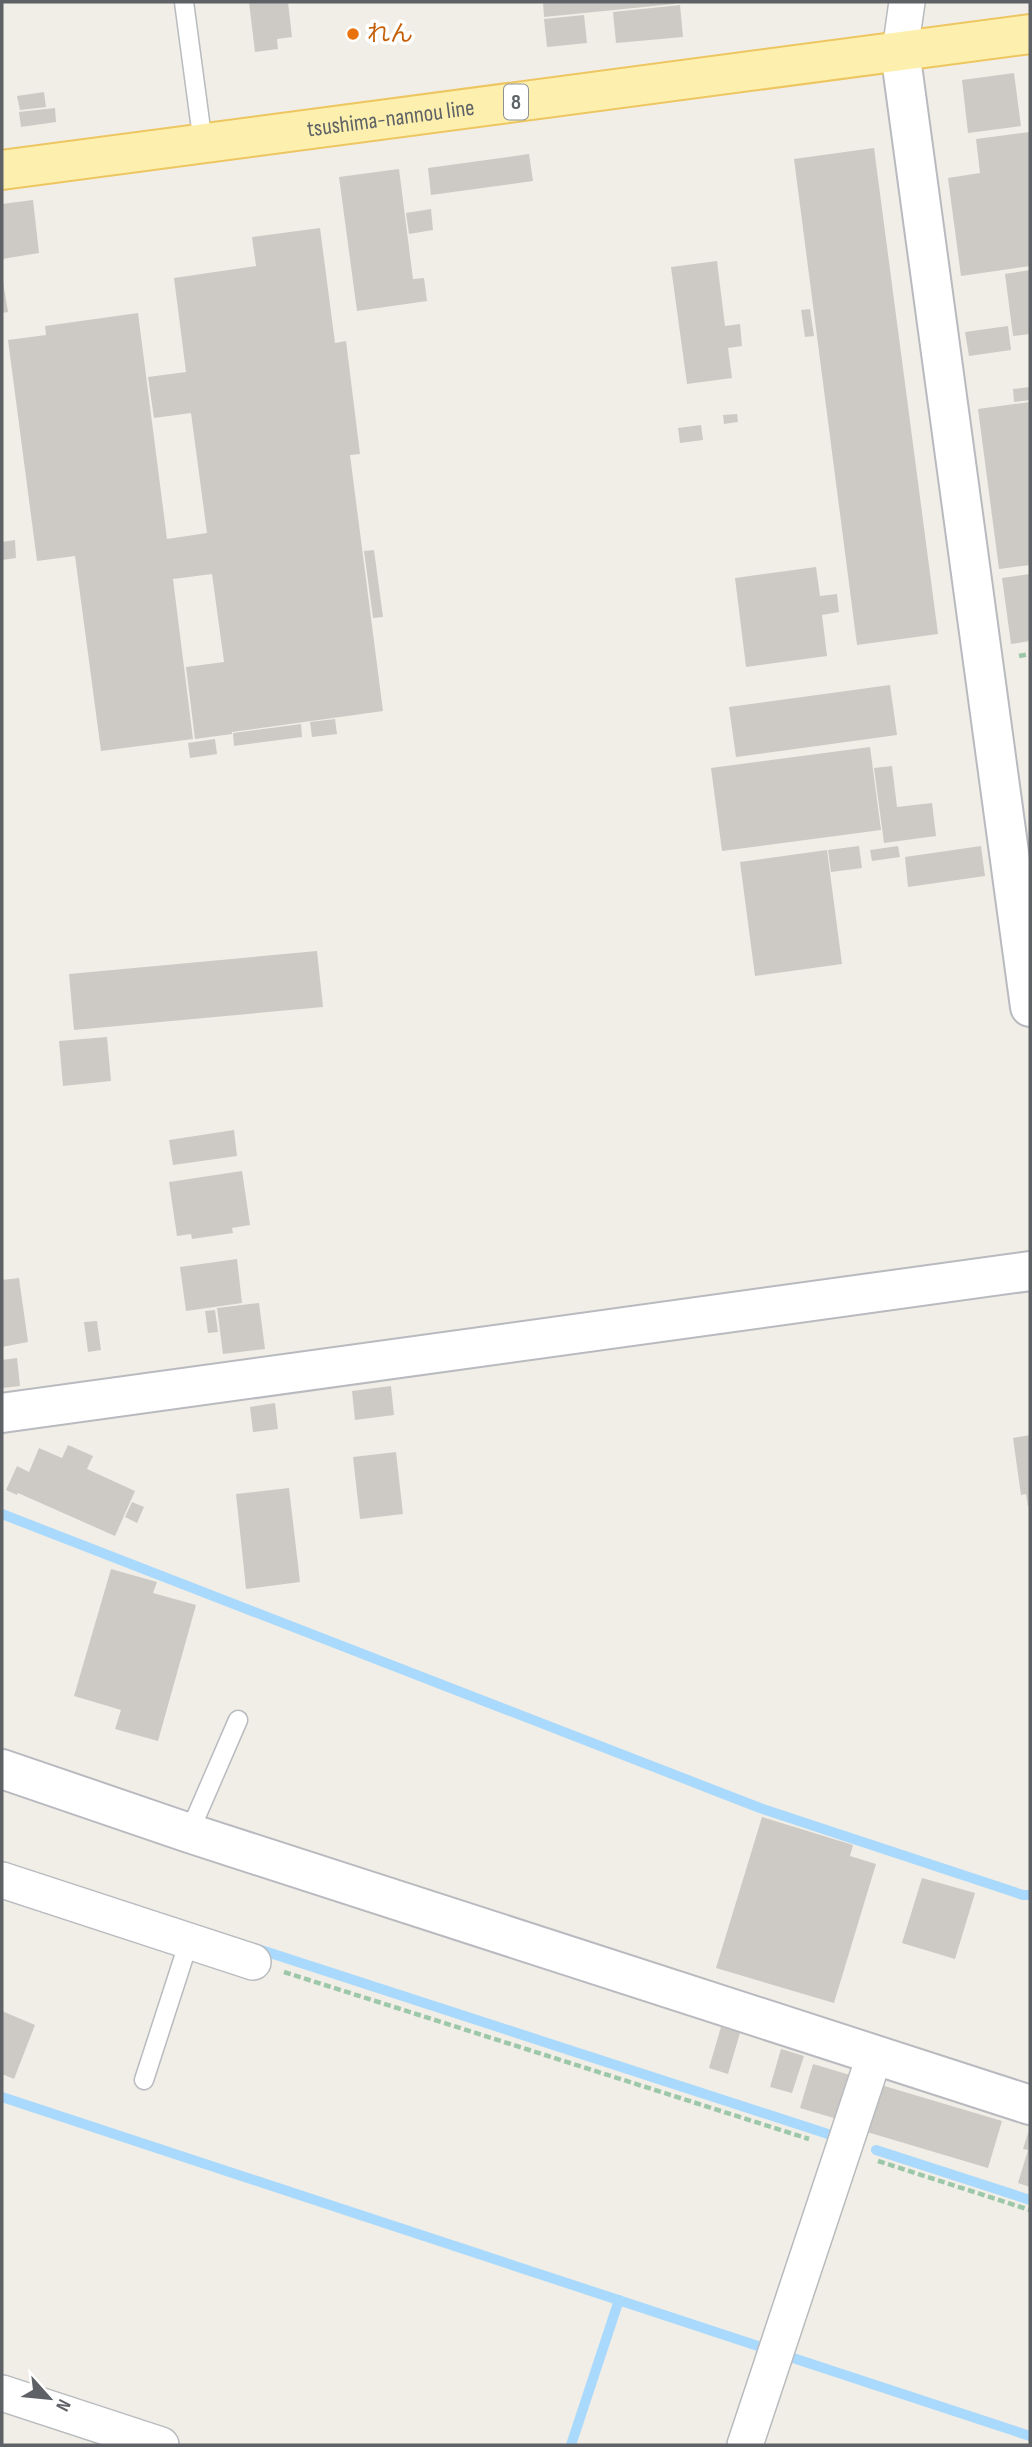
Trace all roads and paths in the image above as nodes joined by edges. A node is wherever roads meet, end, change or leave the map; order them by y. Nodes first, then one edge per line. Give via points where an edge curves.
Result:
1 (184, 2) edge
2 (907, 2) edge
3 (1030, 34) edge
4 (900, 51) junction
5 (203, 144) junction
6 (2, 170) edge
7 (1030, 1007) edge
8 (1030, 1271) edge
9 (2, 1413) edge
10 (238, 1720) dead end
11 (2, 1769) edge
12 (189, 1833) junction
13 (2, 1880) edge
14 (189, 1941) junction
15 (253, 1962) joint
16 (875, 2054) junction
17 (144, 2080) dead end
18 (1030, 2105) edge
19 (844, 2150) junction
20 (1030, 2210) edge
21 (2, 2393) edge
22 (160, 2445) edge
23 (745, 2445) edge

1 - 5 lane
2 - 4 street
3 - 4 main road, tsushima-nannou line / 8
4 - 5 main road, tsushima-nannou line / 8
4 - 7 street
5 - 6 main road, tsushima-nannou line / 8
8 - 9 street
10 - 12 lane
11 - 12 street
12 - 16 street
13 - 14 street
14 - 15 street
14 - 17 lane
15 - 19 path
16 - 18 street
16 - 19 street
19 - 20 path
19 - 23 street
21 - 22 street

